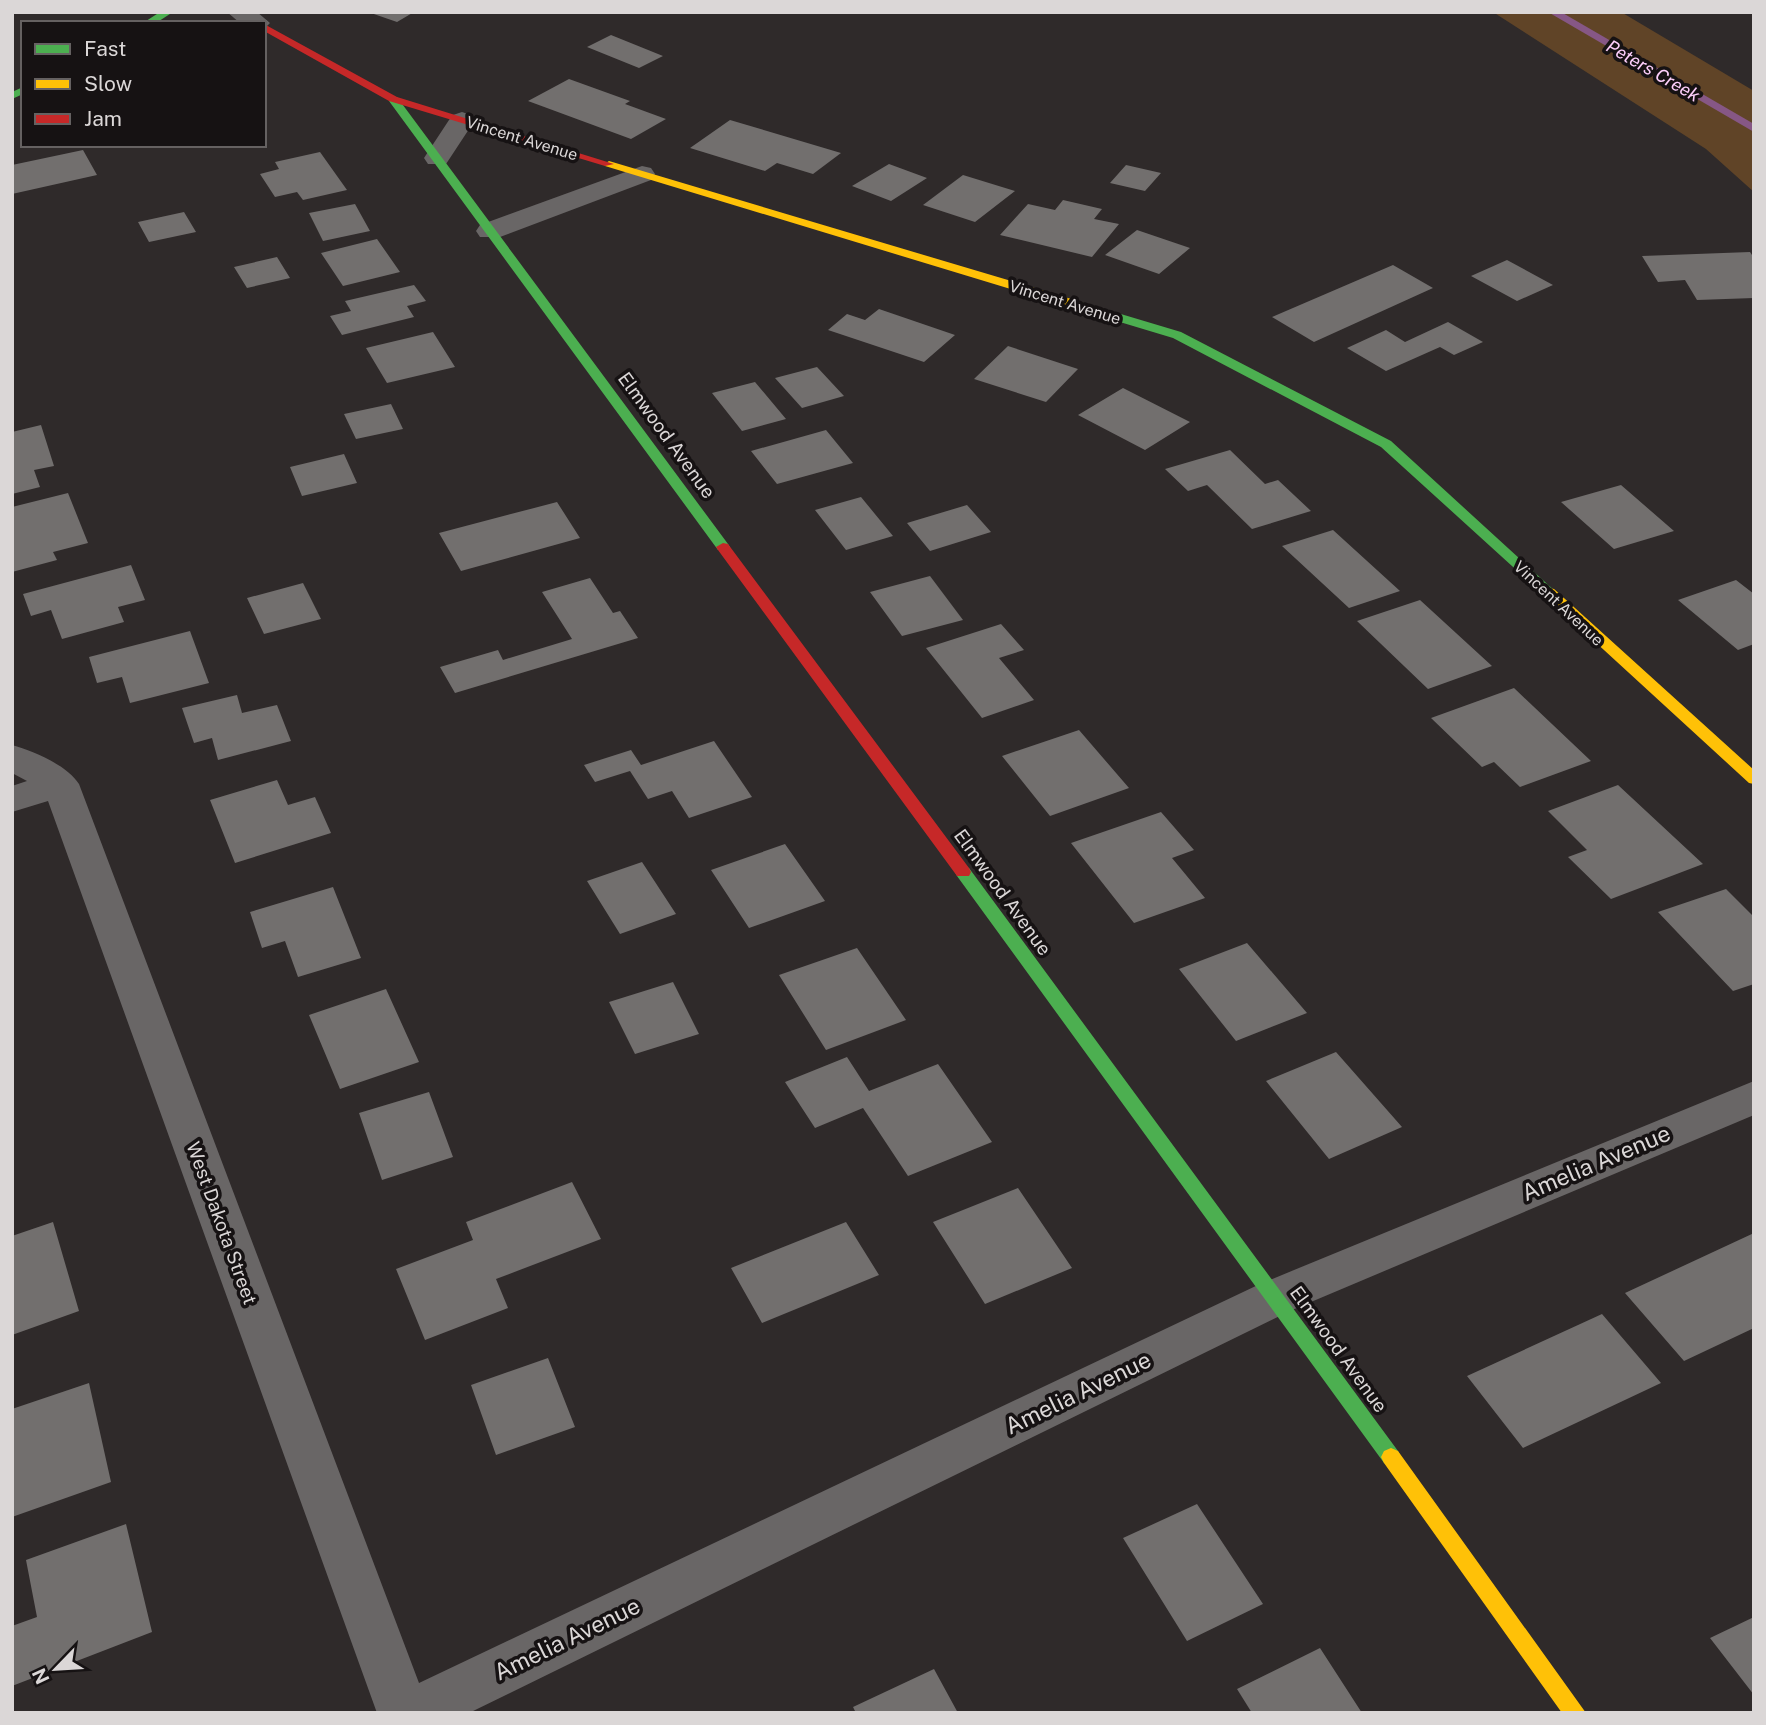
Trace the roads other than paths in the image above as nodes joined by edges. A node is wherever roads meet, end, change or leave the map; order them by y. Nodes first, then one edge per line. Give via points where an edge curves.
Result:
1 (168, 12) edge
2 (239, 12) edge
3 (152, 21) edge
4 (255, 21) edge
5 (266, 28) edge
6 (393, 99) junction
7 (461, 120) junction
8 (436, 158) junction
9 (642, 174) junction
10 (490, 231) junction
11 (12, 757) edge
12 (1754, 779) edge
13 (60, 784) junction
14 (12, 799) edge
15 (1754, 1097) edge
16 (1276, 1297) junction
17 (404, 1713) edge
18 (413, 1713) edge
19 (1575, 1713) edge

1 - 3 street
2 - 4 street
5 - 6 street, Vincent Avenue
6 - 7 street, Vincent Avenue
6 - 8 street, Elmwood Avenue
7 - 8 street
7 - 9 street, Vincent Avenue
8 - 10 street, Elmwood Avenue
9 - 10 street
9 - 12 street, Vincent Avenue via 1177,335 1386,444
10 - 16 street, Elmwood Avenue
11 - 13 street
13 - 14 street
13 - 17 street, West Dakota Street
15 - 16 street, Amelia Avenue
16 - 18 street, Amelia Avenue
16 - 19 street, Elmwood Avenue

